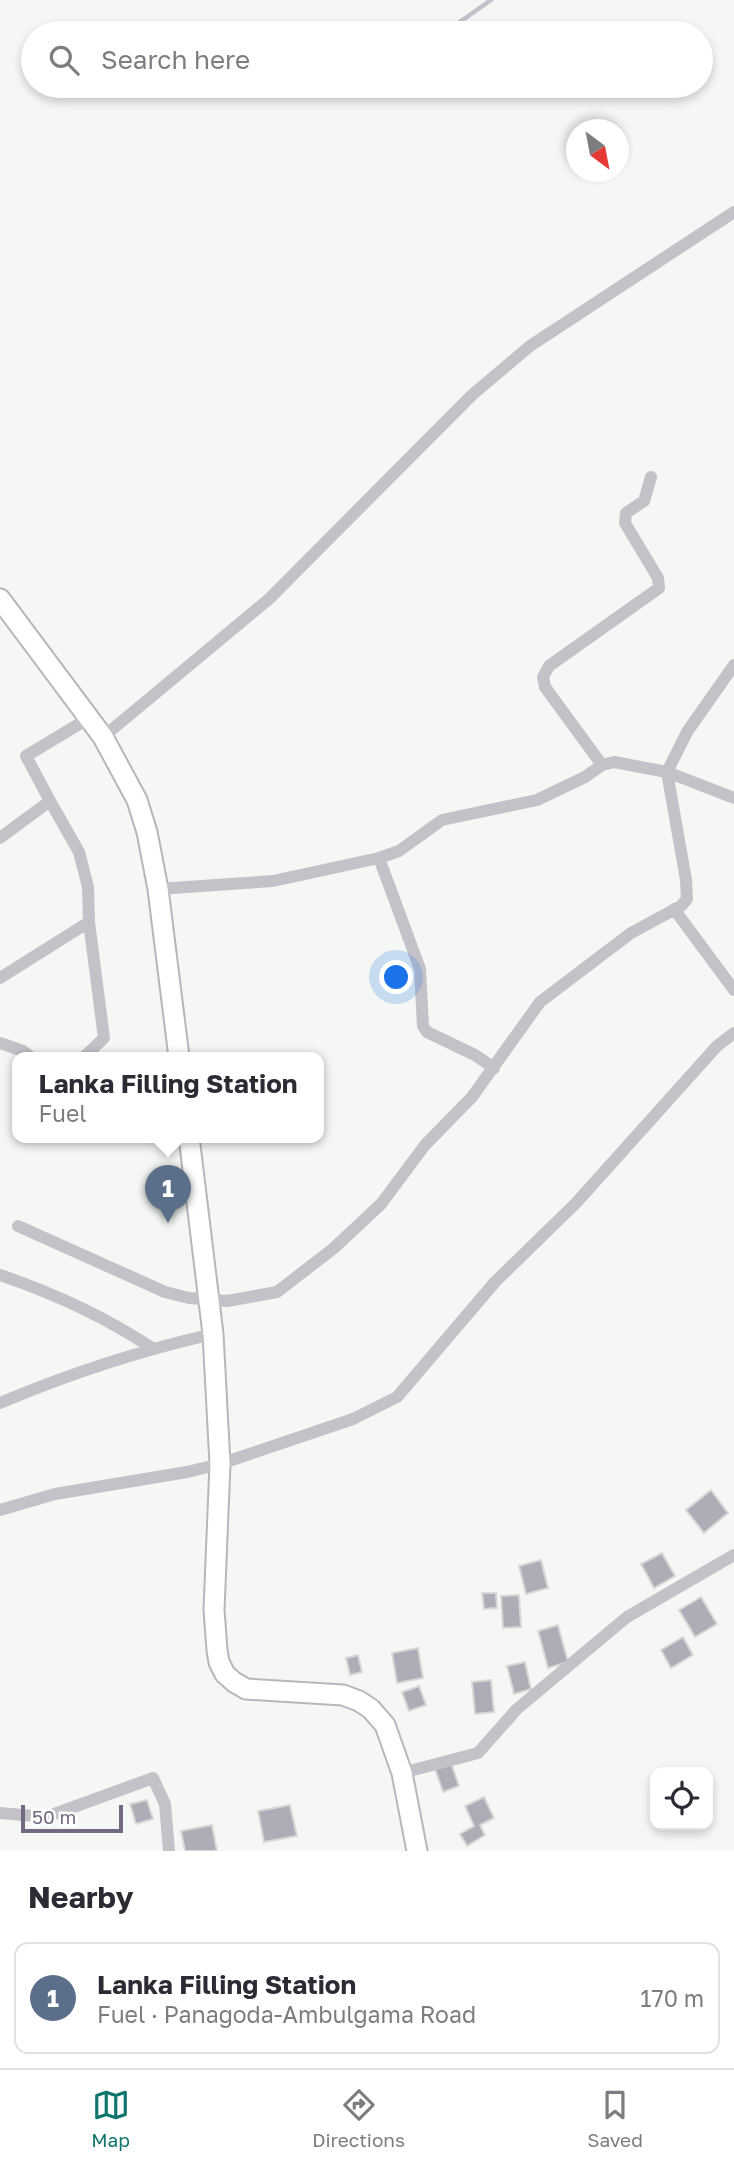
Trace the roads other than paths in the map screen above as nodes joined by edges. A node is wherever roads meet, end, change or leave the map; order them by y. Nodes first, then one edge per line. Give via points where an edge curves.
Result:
1 (734, 212) edge
2 (651, 477) dead end
3 (0, 599) edge
4 (734, 665) edge
5 (89, 718) junction
6 (103, 737) junction
7 (602, 765) junction
8 (667, 772) junction
9 (734, 798) edge
10 (50, 801) junction
11 (0, 838) edge
12 (379, 858) junction
13 (158, 889) junction
14 (674, 909) junction
15 (89, 922) junction
16 (0, 978) edge
17 (734, 990) edge
18 (734, 1033) edge
19 (0, 1044) edge
20 (24, 1052) edge
21 (89, 1052) edge
22 (178, 1052) edge
23 (494, 1068) junction
24 (190, 1143) edge
25 (18, 1226) dead end
26 (0, 1275) edge
27 (209, 1301) junction
28 (214, 1334) junction
29 (152, 1348) junction
30 (1, 1401) edge
31 (220, 1464) junction
32 (0, 1510) edge
33 (734, 1555) edge
34 (402, 1773) junction
35 (0, 1813) edge
36 (169, 1851) edge
37 (417, 1851) edge

1 - 6 street via 530,346 472,395 269,598
2 - 7 street via 644,501 626,513 625,523 658,578 659,588 549,666 542,677
3 - 5 main road
4 - 8 street via 687,732
5 - 6 main road
5 - 10 street via 26,756
6 - 13 main road via 137,800
7 - 8 street via 614,762
7 - 12 street via 537,800 442,820 399,851
8 - 9 street
8 - 14 street via 687,899
10 - 11 street
10 - 15 street via 79,852 88,887
12 - 13 street via 274,881
12 - 23 street via 420,969 423,1026
13 - 22 main road
14 - 17 street
14 - 23 street via 631,933 540,1002
15 - 16 street
15 - 21 street via 104,1038
18 - 31 street via 717,1046 576,1203 495,1282 397,1398 353,1419
19 - 20 street
23 - 27 street via 425,1145 381,1204 334,1248 277,1292
24 - 27 main road
25 - 27 street via 165,1292
26 - 29 street via 42,1290
27 - 28 main road
28 - 29 street
28 - 31 main road
29 - 30 street
31 - 32 street via 55,1494
31 - 34 main road via 214,1611 219,1662 225,1674 246,1689 343,1695 359,1701 385,1725
33 - 34 street via 627,1617 517,1709 478,1753
34 - 37 main road
35 - 36 street via 46,1817 153,1778 165,1804

